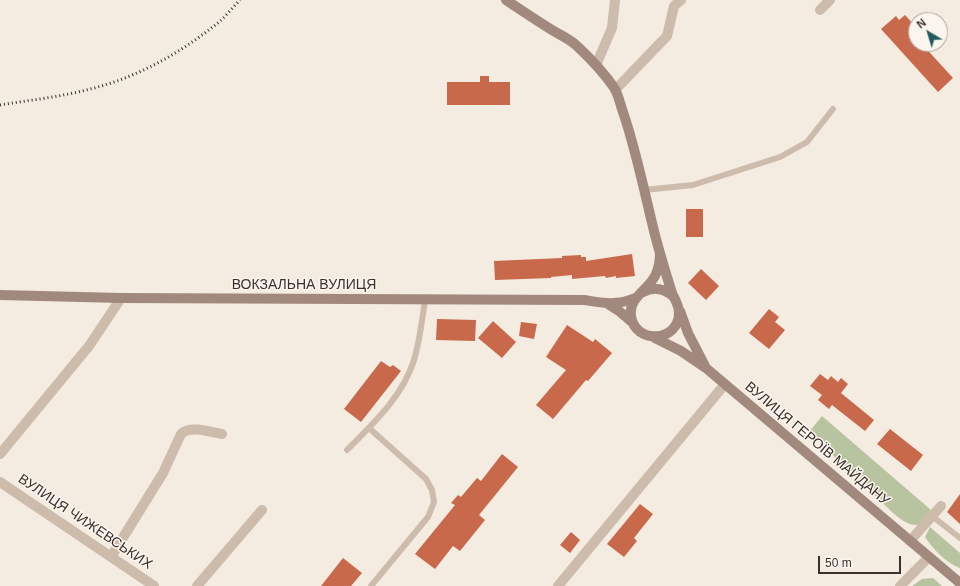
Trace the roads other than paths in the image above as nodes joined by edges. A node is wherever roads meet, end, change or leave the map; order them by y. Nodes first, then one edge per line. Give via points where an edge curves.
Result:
1 (506, 0) edge
2 (615, 0) edge
3 (681, 0) edge
4 (830, 0) edge
5 (820, 10) dead end
6 (596, 65) junction
7 (615, 90) junction
8 (834, 109) dead end
9 (644, 190) junction
10 (660, 253) junction
11 (0, 295) edge
12 (637, 296) junction
13 (674, 297) junction
14 (121, 298) junction
15 (425, 300) junction
16 (608, 304) junction
17 (679, 309) junction
18 (633, 323) junction
19 (653, 337) junction
20 (706, 368) junction
21 (726, 384) junction
22 (369, 428) junction
23 (222, 434) dead end
24 (347, 450) dead end
25 (0, 454) edge
26 (0, 482) edge
27 (941, 506) dead end
28 (262, 510) dead end
29 (932, 516) junction
30 (960, 538) edge
31 (910, 541) junction
32 (111, 557) junction
33 (929, 557) junction
34 (960, 583) edge
35 (154, 586) edge
36 (197, 586) edge
37 (371, 586) edge
38 (558, 586) edge
39 (900, 586) edge

1 - 6 street, ВУЛИЦЯ ГЕРОЇВ МАЙДАНУ via 576,44
2 - 6 street via 612,28
3 - 7 street via 674,6 667,36
4 - 5 street
6 - 7 street, ВУЛИЦЯ ГЕРОЇВ МАЙДАНУ
7 - 9 street, ВУЛИЦЯ ГЕРОЇВ МАЙДАНУ via 629,130
8 - 9 lane via 807,142 780,157 693,185
9 - 10 street, ВУЛИЦЯ ГЕРОЇВ МАЙДАНУ
10 - 12 street, ВУЛИЦЯ ГЕРОЇВ МАЙДАНУ via 656,275
10 - 13 street, ВУЛИЦЯ ГЕРОЇВ МАЙДАНУ
11 - 14 street, ВОКЗАЛЬНА ВУЛИЦЯ
12 - 13 street via 645,290 657,288
12 - 16 street, ВОКЗАЛЬНА ВУЛИЦЯ via 620,303
12 - 18 street via 631,310
13 - 17 street, ВУЛИЦЯ ГЕРОЇВ МАЙДАНУ
14 - 15 street, ВОКЗАЛЬНА ВУЛИЦЯ
14 - 25 street via 89,346
15 - 16 street, ВОКЗАЛЬНА ВУЛИЦЯ via 584,300
15 - 22 lane via 421,335 407,379
16 - 18 street, ВОКЗАЛЬНА ВУЛИЦЯ via 620,310
17 - 19 street via 678,321 670,331 665,335
17 - 20 street, ВУЛИЦЯ ГЕРОЇВ МАЙДАНУ
18 - 19 street, ВУЛИЦЯ ГЕРОЇВ МАЙДАНУ via 641,332
19 - 20 street, ВУЛИЦЯ ГЕРОЇВ МАЙДАНУ via 681,350
20 - 21 street, ВУЛИЦЯ ГЕРОЇВ МАЙДАНУ
21 - 31 street, ВУЛИЦЯ ГЕРОЇВ МАЙДАНУ
21 - 38 street
22 - 24 lane
22 - 37 lane via 426,480 432,490 434,502 428,517
23 - 32 street via 192,429 181,434 163,473
26 - 32 street, ВУЛИЦЯ ЧИЖЕВСЬКИХ
27 - 29 street
28 - 36 street
29 - 30 lane
29 - 31 street
31 - 33 street, ВУЛИЦЯ ГЕРОЇВ МАЙДАНУ
32 - 35 street, ВУЛИЦЯ ЧИЖЕВСЬКИХ
33 - 34 street, ВУЛИЦЯ ГЕРОЇВ МАЙДАНУ
33 - 39 street

